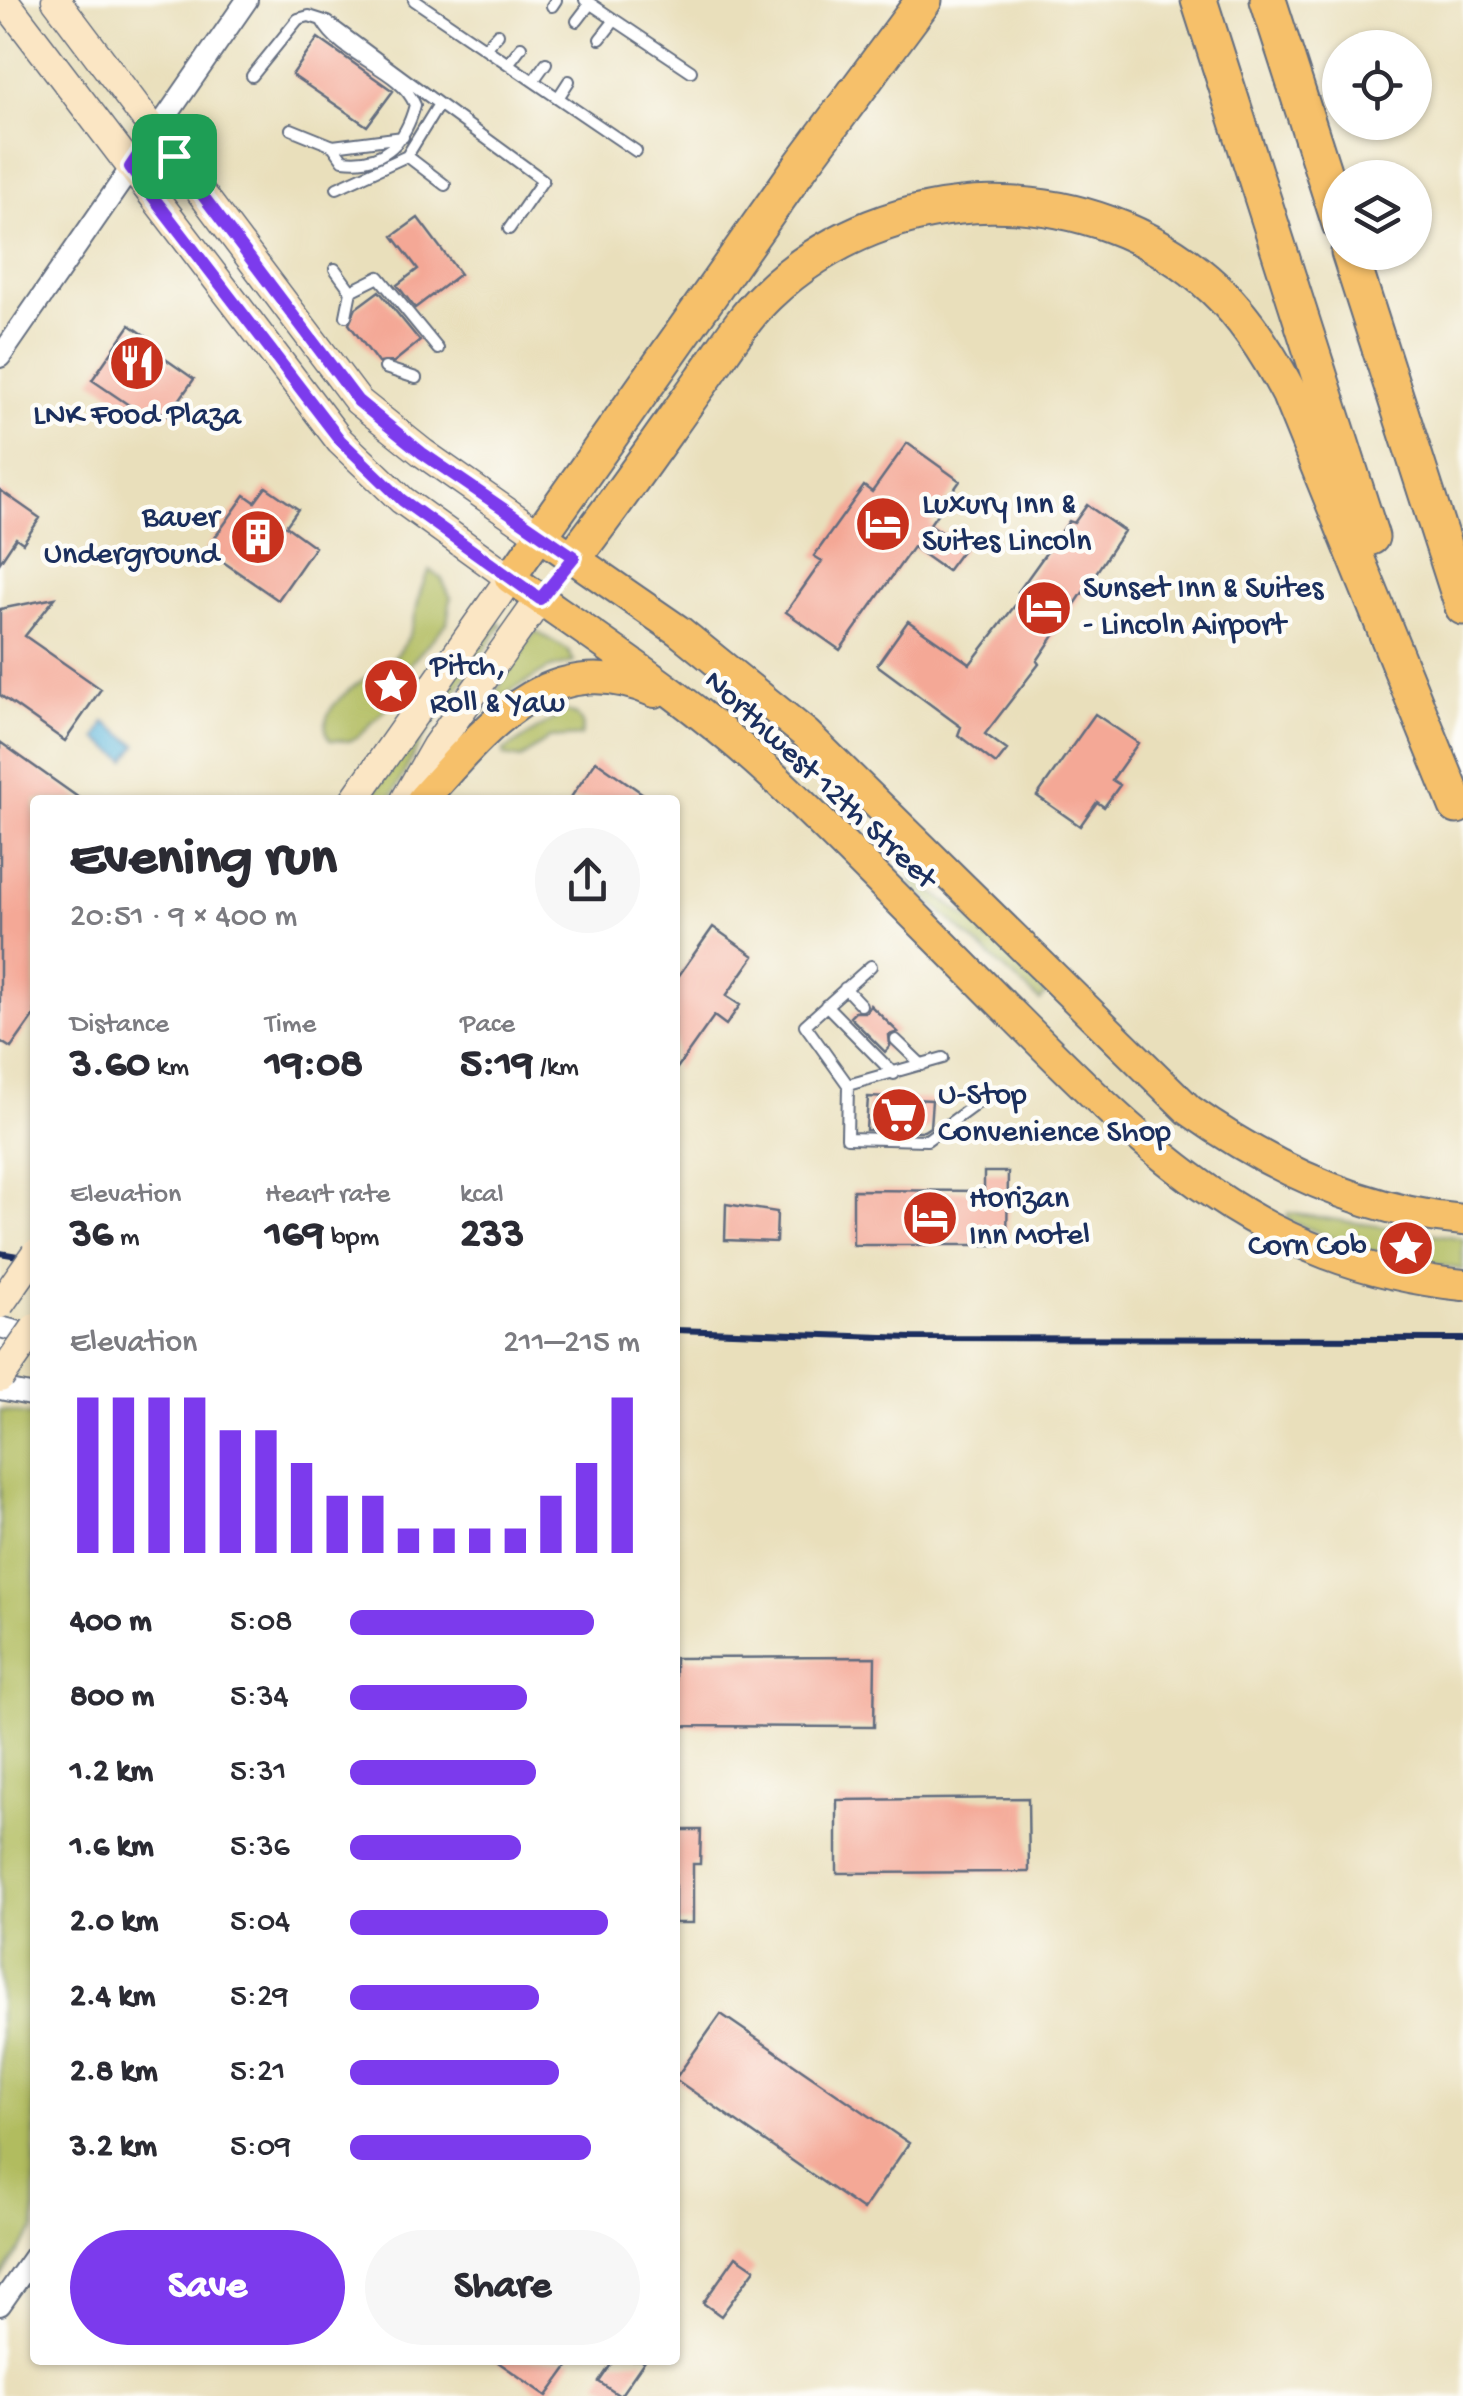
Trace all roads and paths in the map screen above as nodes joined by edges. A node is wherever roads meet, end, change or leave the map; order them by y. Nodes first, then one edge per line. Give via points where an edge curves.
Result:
1 (4, 0) edge
2 (56, 0) edge
3 (248, 0) edge
4 (924, 0) edge
5 (1199, 0) edge
6 (1268, 0) edge
7 (422, 2) edge
8 (588, 2) edge
9 (322, 20) junction
10 (615, 20) junction
11 (578, 21) dead end
12 (498, 34) dead end
13 (600, 39) dead end
14 (521, 47) dead end
15 (485, 48) junction
16 (546, 63) dead end
17 (508, 64) junction
18 (691, 71) dead end
19 (252, 76) dead end
20 (533, 81) junction
21 (569, 81) dead end
22 (558, 98) junction
23 (439, 104) junction
24 (292, 129) dead end
25 (154, 131) junction
26 (403, 138) junction
27 (333, 146) junction
28 (636, 152) dead end
29 (407, 156) junction
30 (130, 167) junction
31 (1322, 168) edge
32 (445, 185) dead end
33 (337, 188) dead end
34 (509, 229) dead end
35 (334, 269) dead end
36 (1355, 270) edge
37 (351, 291) junction
38 (346, 316) dead end
39 (438, 349) dead end
40 (0, 357) edge
41 (386, 368) dead end
42 (416, 378) dead end
43 (540, 534) junction
44 (574, 557) junction
45 (510, 578) junction
46 (540, 599) junction
47 (1463, 608) edge
48 (690, 706) junction
49 (358, 795) edge
50 (408, 795) edge
51 (427, 795) edge
52 (1460, 815) edge
53 (871, 966) dead end
54 (844, 988) junction
55 (826, 1005) junction
56 (861, 1006) dead end
57 (896, 1040) dead end
58 (943, 1058) dead end
59 (922, 1066) junction
60 (894, 1074) junction
61 (848, 1085) junction
62 (976, 1104) dead end
63 (1463, 1220) edge
64 (30, 1261) edge
65 (1463, 1285) edge
66 (0, 1304) edge
67 (0, 1327) edge
68 (30, 1335) edge
69 (30, 1335) edge
70 (0, 1378) edge
71 (0, 1389) edge
72 (30, 1395) edge
73 (30, 2262) edge
74 (0, 2305) edge

1 - 30 main road, Northwest 12th Street
2 - 25 main road, Northwest 12th Street
3 - 25 street
4 - 43 highway
5 - 52 highway
6 - 31 highway
7 - 15 lane
8 - 10 lane
8 - 11 lane
9 - 19 lane via 298,19
9 - 23 lane
9 - 26 lane via 332,39 412,98
10 - 13 lane
10 - 18 lane
12 - 15 lane
14 - 17 lane
15 - 17 lane
16 - 20 lane
17 - 20 lane
20 - 22 lane
21 - 22 lane
22 - 28 lane
23 - 29 lane
23 - 34 lane via 544,180
24 - 27 lane
25 - 30 street
25 - 43 main road, Northwest 12th Street via 358,401
26 - 27 lane
26 - 27 lane via 371,160 343,160
29 - 32 lane
29 - 33 lane
30 - 40 street
30 - 45 main road, Northwest 12th Street via 340,440 402,500
35 - 37 lane
36 - 47 highway
37 - 38 lane
37 - 39 lane via 379,277
41 - 42 lane
43 - 44 main road, Northwest 12th Street
43 - 45 main road
44 - 46 main road
44 - 52 highway via 744,322 797,270 866,230 948,206 1034,204 1097,218 1189,266 1268,355 1290,393
44 - 63 main road, Northwest 12th Street via 806,734 1190,1110 1252,1152 1326,1187
45 - 46 main road, Northwest 12th Street
45 - 49 main road
46 - 48 main road, Northwest 12th Street
46 - 50 main road
48 - 51 main road via 626,680 566,681 504,715
48 - 65 main road, Northwest 12th Street via 774,778 1166,1162 1249,1217 1320,1251 1384,1272
53 - 54 lane
54 - 55 lane
54 - 56 lane
55 - 60 lane
55 - 61 lane via 805,1025
57 - 59 lane
58 - 59 lane
59 - 60 lane
60 - 61 lane
61 - 62 lane via 847,1138 927,1140
64 - 66 main road, bridge
67 - 68 street
69 - 70 main road, bridge
71 - 72 street
73 - 74 street

